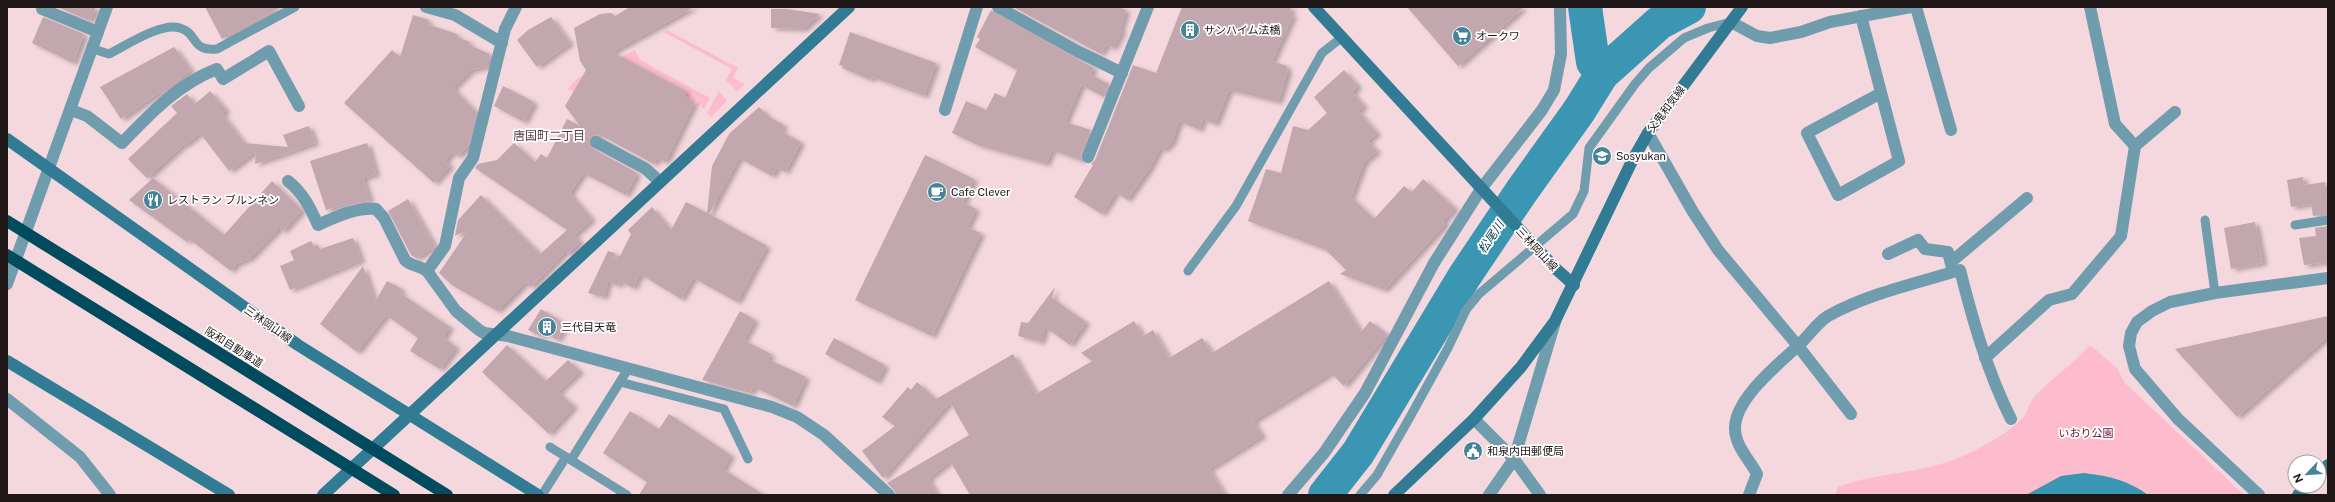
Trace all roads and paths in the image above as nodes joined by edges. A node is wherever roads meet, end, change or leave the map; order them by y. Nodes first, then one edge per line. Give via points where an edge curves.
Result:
1 (107, 7) edge
2 (295, 7) edge
3 (426, 7) edge
4 (516, 7) edge
5 (849, 7) edge
6 (977, 7) edge
7 (998, 7) edge
8 (1148, 7) edge
9 (1314, 7) edge
10 (1560, 7) edge
11 (1911, 7) edge
12 (1916, 7) edge
13 (2090, 7) edge
14 (42, 9) dead end
15 (1740, 9) edge
16 (1861, 16) junction
17 (1731, 22) junction
18 (98, 32) junction
19 (1341, 38) junction
20 (502, 43) junction
21 (93, 49) junction
22 (1122, 73) junction
23 (1881, 93) junction
24 (300, 106) dead end
25 (71, 110) junction
26 (945, 110) dead end
27 (2176, 112) dead end
28 (1951, 130) dead end
29 (1648, 133) junction
30 (7, 139) edge
31 (596, 142) dead end
32 (2135, 146) junction
33 (1088, 157) dead end
34 (49, 168) junction
35 (288, 181) dead end
36 (660, 182) junction
37 (1484, 192) junction
38 (2026, 198) dead end
39 (2205, 220) dead end
40 (2328, 220) edge
41 (7, 221) edge
42 (2294, 225) dead end
43 (1534, 245) junction
44 (1888, 254) dead end
45 (7, 255) edge
46 (1952, 267) junction
47 (427, 271) junction
48 (1188, 271) dead end
49 (2328, 278) edge
50 (7, 284) edge
51 (1574, 285) junction
52 (2215, 293) junction
53 (1555, 321) junction
54 (496, 334) junction
55 (1798, 346) junction
56 (1985, 358) junction
57 (7, 361) edge
58 (628, 369) junction
59 (620, 382) junction
60 (701, 389) junction
61 (7, 399) edge
62 (698, 402) junction
63 (1851, 414) dead end
64 (410, 416) junction
65 (1474, 419) junction
66 (2011, 419) dead end
67 (550, 447) dead end
68 (568, 459) junction
69 (748, 459) dead end
70 (1514, 459) junction
71 (110, 495) edge
72 (229, 495) edge
73 (323, 495) edge
74 (394, 495) edge
75 (447, 495) edge
76 (538, 495) edge
77 (542, 495) edge
78 (627, 495) edge
79 (889, 495) edge
80 (1288, 495) edge
81 (1360, 495) edge
82 (1394, 495) edge
83 (1489, 495) edge
84 (1540, 495) edge
85 (1749, 495) edge
86 (2259, 495) edge

1 - 18 street
2 - 21 lane via 217,49 208,50 200,47 188,32 170,27 159,29 109,54
3 - 20 street via 455,16
4 - 20 street via 505,29
5 - 36 main road
6 - 26 street
7 - 22 street via 1077,52
8 - 22 street
9 - 19 main road, 三林岡山線
10 - 37 street via 1561,54 1554,90
11 - 16 street
12 - 28 street
13 - 32 street via 2115,124
14 - 18 street
15 - 17 main road, 父鬼和気線
16 - 17 street via 1770,38 1757,36
16 - 23 street
17 - 29 main road, 父鬼和気線
17 - 43 lane via 1684,38 1649,68 1589,148 1584,191 1573,214
18 - 21 street
19 - 37 main road, 三林岡山線
19 - 48 lane via 1322,53 1236,206
20 - 47 street via 473,158 459,178 445,246
21 - 25 street
22 - 33 street
23 - 23 street via 1807,133 1838,195 1899,161
24 - 25 street via 270,52 222,79 217,69 203,76 162,103 122,143 87,116
25 - 34 street
27 - 32 street
29 - 51 main road, 父鬼和気線 via 1632,161
29 - 55 street via 1718,250
30 - 34 main road, 三林岡山線
31 - 36 street via 646,169
32 - 56 street via 2121,236 2072,294 2049,300
34 - 50 street
34 - 64 main road, 三林岡山線 via 298,345
35 - 47 street via 309,204 318,225 369,208 376,209 384,218 405,260 410,266 421,266
36 - 54 main road
37 - 43 main road, 三林岡山線
37 - 80 street via 1434,263 1365,392 1324,453
38 - 46 street
39 - 52 lane
40 - 42 lane
41 - 75 highway, 阪和自動車道, bridge
43 - 51 main road, 三林岡山線
43 - 81 lane via 1479,294 1466,310 1448,348 1377,475
44 - 46 street via 1918,240 1925,249 1948,252
45 - 74 highway, bridge
46 - 55 street via 1827,317
46 - 56 street via 1960,270
47 - 54 street via 456,311 484,333
49 - 52 street
51 - 53 main road
52 - 86 street via 2170,302 2137,322 2131,333 2130,357 2134,369 2178,419
53 - 65 main road via 1521,367
53 - 70 street
54 - 58 street
54 - 64 main road
55 - 63 street
55 - 85 street via 1756,386 1743,404 1734,427 1737,443 1750,459 1756,474
56 - 66 street
57 - 72 main road
58 - 59 lane
58 - 60 street
59 - 62 lane
59 - 68 lane
60 - 62 lane
60 - 79 street via 772,407 797,417 824,435
61 - 71 street via 80,457
62 - 69 lane via 724,409
64 - 73 main road
64 - 76 main road, 三林岡山線
65 - 70 street
65 - 82 main road
67 - 68 lane
68 - 77 lane
68 - 78 lane
70 - 83 street
70 - 84 street

